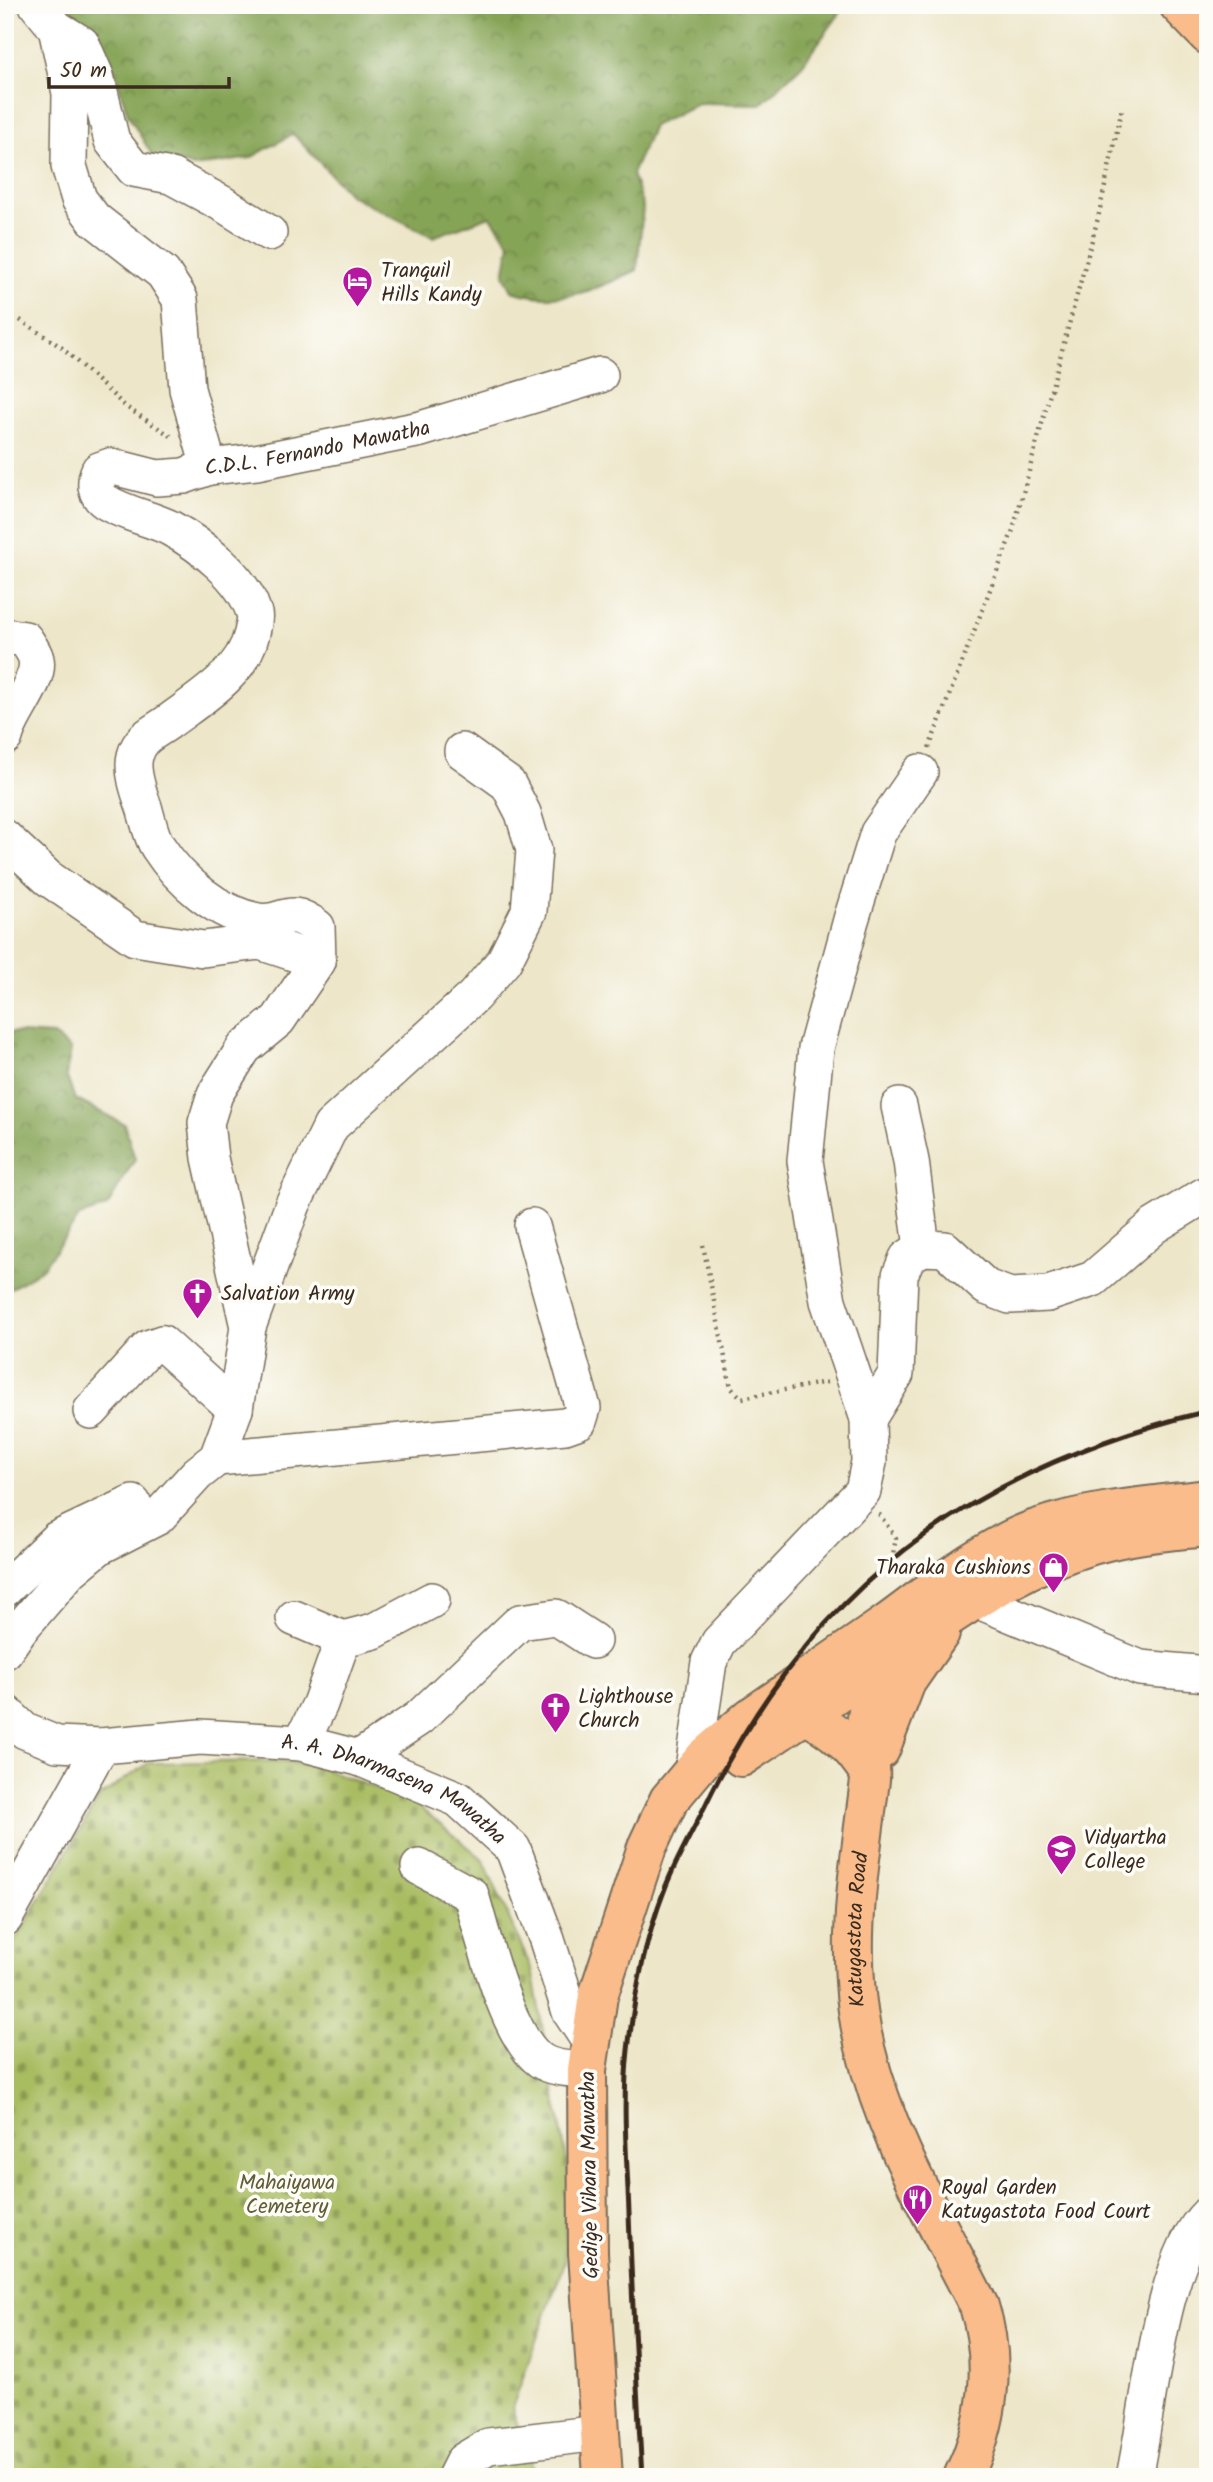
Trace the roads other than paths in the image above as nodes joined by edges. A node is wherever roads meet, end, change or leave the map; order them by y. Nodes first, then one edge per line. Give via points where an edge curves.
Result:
1 (1180, 5) edge
2 (46, 17) edge
3 (1208, 35) edge
4 (269, 233) dead end
5 (600, 375) dead end
6 (209, 467) junction
7 (5, 636) edge
8 (5, 737) edge
9 (461, 751) dead end
10 (920, 772) road end
11 (5, 838) edge
12 (318, 961) junction
13 (900, 1106) dead end
14 (1208, 1193) edge
15 (532, 1226) dead end
16 (922, 1248) junction
17 (248, 1327) junction
18 (235, 1409) junction
19 (91, 1411) dead end
20 (868, 1419) junction
21 (207, 1466) junction
22 (1208, 1499) edge
23 (1208, 1527) edge
24 (5, 1589) edge
25 (432, 1600) dead end
26 (951, 1602) junction
27 (294, 1618) dead end
28 (888, 1623) junction
29 (343, 1639) junction
30 (593, 1641) dead end
31 (5, 1651) edge
32 (877, 1666) junction
33 (1208, 1674) edge
34 (5, 1712) edge
35 (806, 1715) junction
36 (301, 1743) junction
37 (101, 1746) junction
38 (359, 1758) junction
39 (693, 1768) junction
40 (870, 1774) junction
41 (419, 1867) dead end
42 (637, 1881) junction
43 (5, 1918) edge
44 (588, 2056) junction
45 (1202, 2233) edge
46 (600, 2434) junction
47 (455, 2477) edge
48 (603, 2477) edge
49 (963, 2477) edge
50 (1134, 2477) edge

1 - 3 main road
2 - 4 street via 82,44 96,76 112,141 134,169 170,176
2 - 6 street, C.D.L. Fernando Mawatha via 70,93 69,166 79,199 93,219 163,273 180,299 187,389
5 - 6 street, C.D.L. Fernando Mawatha via 421,429
6 - 12 street via 184,476 157,478 110,466 99,470 95,479 97,493 106,502 170,528 213,557 248,598 256,616 240,665 145,736 134,757 137,786 157,846 195,891 260,922 292,914 307,920 317,927
7 - 8 street via 25,639 36,658 36,674
9 - 17 street via 508,784 523,813 534,850 529,911 504,961 474,996 331,1126 293,1204
10 - 20 street via 878,833 817,1048 805,1161 828,1301
11 - 12 street via 48,878 135,938 203,950 260,942
12 - 17 street via 278,1020 244,1048 215,1094 206,1123
13 - 16 street
14 - 16 street via 1154,1226 1093,1279 1048,1294 1010,1296 986,1287 945,1248
15 - 21 street via 583,1408 579,1421
16 - 20 street via 907,1258 900,1275 896,1374
17 - 18 street
18 - 19 street via 162,1343 148,1348
18 - 21 street
20 - 39 street via 869,1462 863,1492 719,1642 709,1662
21 - 24 street via 57,1539
21 - 31 street via 158,1517 99,1547 71,1571
22 - 26 main road, Katugastota Road via 1101,1512 1030,1531 963,1568
23 - 26 main road, Katugastota Road via 1105,1542
25 - 29 street via 374,1632
26 - 28 main road, Katugastota Road
26 - 32 main road, Gedige Vihara Mawatha
26 - 33 street via 1140,1668
26 - 40 main road, Katugastota Road via 906,1682
27 - 29 street
28 - 32 main road, Katugastota Road
28 - 39 main road, Gedige Vihara Mawatha via 751,1717
29 - 36 street
30 - 38 street via 556,1617 520,1622 419,1718
32 - 35 main road, Gedige Vihara Mawatha
32 - 40 main road, Katugastota Road via 866,1730
34 - 37 street, A. A. Dharmasena Mawatha via 25,1731 57,1744
35 - 40 main road via 847,1741
35 - 42 main road, Gedige Vihara Mawatha via 721,1771 700,1791
36 - 37 street, A. A. Dharmasena Mawatha via 200,1737
36 - 38 street, A. A. Dharmasena Mawatha
37 - 43 street
38 - 44 street, A. A. Dharmasena Mawatha via 458,1799 513,1849
39 - 42 main road, Gedige Vihara Mawatha via 656,1822
40 - 49 main road, Katugastota Road via 854,1945 857,2008 889,2124 985,2325 988,2396 978,2441
41 - 44 street via 471,1895 494,1975 527,2048 541,2061 560,2068
42 - 44 main road, Gedige Vihara Mawatha via 598,1996
44 - 46 main road, Gedige Vihara Mawatha via 588,2253
45 - 50 street via 1161,2323
46 - 47 street via 488,2446 463,2460
46 - 48 main road, Gedige Vihara Mawatha

